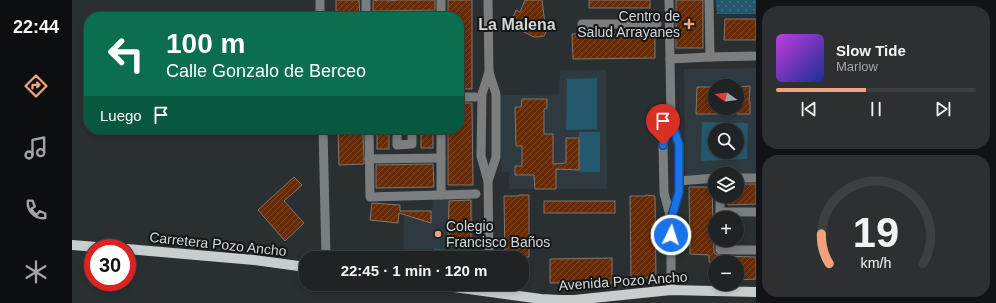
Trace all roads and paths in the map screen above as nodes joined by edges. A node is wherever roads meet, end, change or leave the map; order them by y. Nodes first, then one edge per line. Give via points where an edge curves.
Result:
1 (320, 0) edge
2 (366, 0) edge
3 (441, 0) edge
4 (488, 0) edge
5 (669, 0) edge
6 (709, 0) edge
7 (320, 12) edge
8 (366, 12) edge
9 (441, 12) edge
10 (582, 24) dead end
11 (657, 24) dead end
12 (756, 56) edge
13 (710, 57) junction
14 (670, 59) junction
15 (489, 72) junction
16 (496, 94) junction
17 (479, 96) junction
18 (464, 97) edge
19 (671, 119) junction
20 (323, 134) edge
21 (368, 134) edge
22 (396, 134) edge
23 (412, 134) edge
24 (441, 134) edge
25 (406, 145) junction
26 (663, 145) junction
27 (679, 145) junction
28 (481, 156) junction
29 (496, 157) junction
30 (441, 158) junction
31 (369, 159) junction
32 (406, 159) junction
33 (744, 178) edge
34 (756, 178) edge
35 (708, 179) edge
36 (488, 181) junction
37 (679, 181) junction
38 (679, 192) junction
39 (664, 193) junction
40 (476, 194) dead end
41 (441, 195) junction
42 (756, 212) edge
43 (744, 213) edge
44 (671, 220) junction
45 (72, 245) edge
46 (84, 246) edge
47 (720, 247) edge
48 (136, 250) edge
49 (756, 250) edge
50 (326, 251) edge
51 (489, 251) edge
52 (299, 266) edge
53 (671, 290) junction
54 (503, 291) edge
55 (756, 292) edge

1 - 7 street
2 - 8 street
3 - 9 street
4 - 15 street
5 - 14 street
6 - 13 street
10 - 11 street
12 - 13 street
13 - 14 street
14 - 19 street
15 - 16 street
15 - 17 street
16 - 17 street via 492,99
16 - 29 street
17 - 18 street
17 - 28 street
19 - 26 street
19 - 27 street
20 - 50 street
21 - 31 street
22 - 25 street via 397,145
23 - 25 street via 412,144
24 - 30 street
25 - 32 street
26 - 27 street via 668,152 674,152
26 - 39 street
27 - 37 street
28 - 29 street via 487,150 491,150
28 - 36 street
29 - 36 street
30 - 32 street
30 - 41 street
31 - 32 street
31 - 41 street via 370,197
33 - 34 street
35 - 37 street
36 - 51 street
37 - 38 street
38 - 39 street via 675,187 669,187
38 - 44 street
39 - 44 street
40 - 41 street
42 - 43 street
44 - 53 street
45 - 46 main road
47 - 49 street via 720,250
48 - 52 main road, Carretera Pozo Ancho
53 - 54 main road, Avenida Pozo Ancho via 567,300 541,299
53 - 55 main road, Avenida Pozo Ancho

